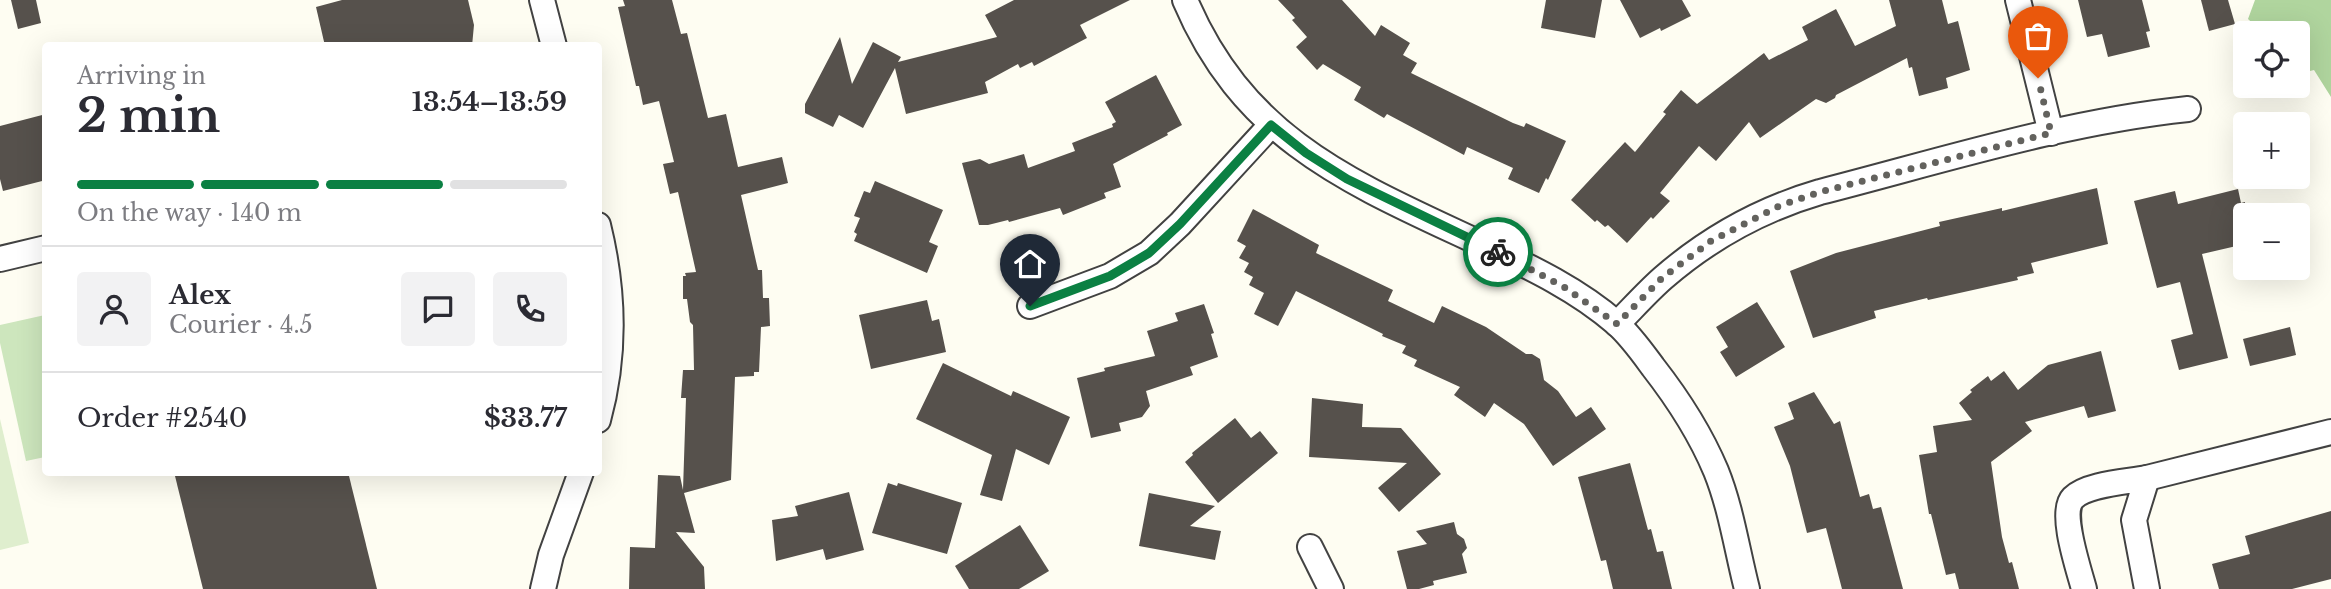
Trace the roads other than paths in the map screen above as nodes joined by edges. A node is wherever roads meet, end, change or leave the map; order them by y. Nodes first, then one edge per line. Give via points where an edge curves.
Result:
1 (542, 0) edge
2 (1185, 0) edge
3 (2018, 0) edge
4 (553, 42) edge
5 (2188, 109) dead end
6 (1271, 125) junction
7 (2051, 133) junction
8 (602, 243) edge
9 (42, 249) edge
10 (0, 259) edge
11 (1030, 306) dead end
12 (1617, 324) junction
13 (602, 402) edge
14 (2331, 432) edge
15 (580, 476) edge
16 (2147, 478) junction
17 (1310, 547) dead end
18 (542, 589) edge
19 (1331, 589) edge
20 (1746, 589) edge
21 (2084, 589) edge
22 (2147, 589) edge

1 - 4 street
2 - 6 street via 1228,75
3 - 7 street
5 - 7 street
6 - 11 street via 1149,253 1110,276
6 - 12 street via 1347,179 1534,270
7 - 12 street via 1779,206 1711,241 1662,278
8 - 13 street via 611,317 610,365
9 - 10 street
12 - 20 street via 1673,393 1703,444 1721,487
14 - 16 street
15 - 18 street
16 - 21 street via 2078,494 2068,505
16 - 22 street via 2134,520
17 - 19 street

